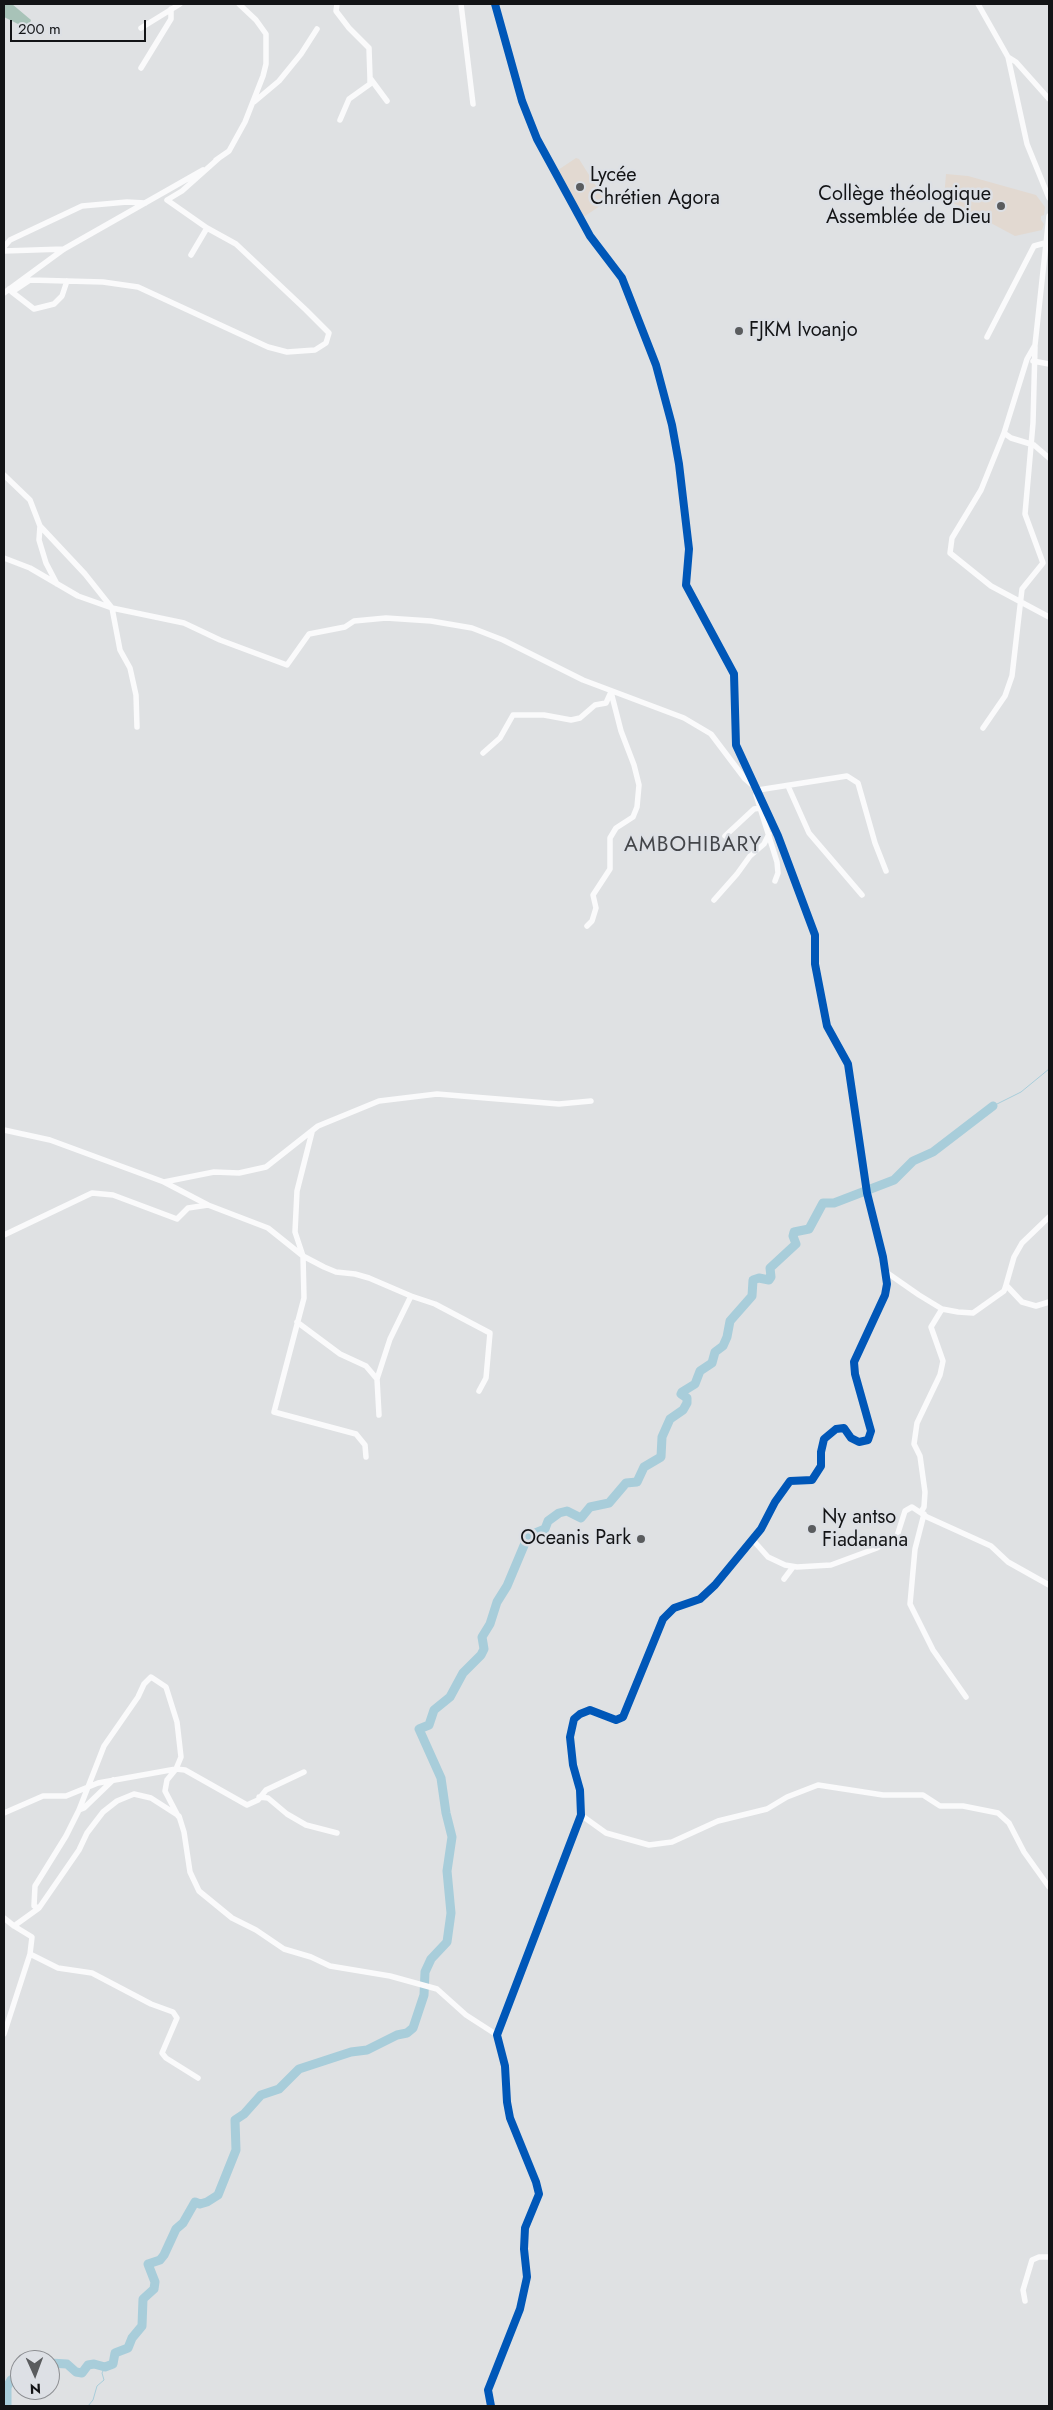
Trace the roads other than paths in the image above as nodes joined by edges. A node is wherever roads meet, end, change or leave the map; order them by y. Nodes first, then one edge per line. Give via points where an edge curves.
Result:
1 (180, 4) edge
2 (239, 4) edge
3 (337, 4) edge
4 (461, 4) edge
5 (495, 4) edge
6 (978, 4) edge
7 (171, 9) junction
8 (142, 28) dead end
9 (317, 29) dead end
10 (1008, 57) junction
11 (141, 68) dead end
12 (370, 78) junction
13 (1049, 99) edge
14 (387, 101) dead end
15 (252, 104) junction
16 (473, 104) dead end
17 (340, 120) dead end
18 (219, 158) junction
19 (1049, 198) edge
20 (146, 203) junction
21 (1049, 216) edge
22 (207, 228) junction
23 (1045, 243) junction
24 (4, 249) edge
25 (64, 249) junction
26 (192, 255) dead end
27 (68, 281) junction
28 (8, 291) edge
29 (987, 337) dead end
30 (1035, 345) junction
31 (1033, 361) junction
32 (1049, 364) edge
33 (1004, 433) junction
34 (1031, 444) junction
35 (1049, 458) edge
36 (4, 475) edge
37 (40, 526) junction
38 (4, 558) edge
39 (57, 584) junction
40 (1020, 604) junction
41 (112, 608) junction
42 (1049, 617) edge
43 (611, 692) junction
44 (137, 727) dead end
45 (983, 728) dead end
46 (483, 753) dead end
47 (788, 786) junction
48 (758, 790) junction
49 (760, 808) junction
50 (769, 834) junction
51 (724, 836) dead end
52 (886, 871) dead end
53 (775, 881) dead end
54 (862, 895) dead end
55 (714, 900) dead end
56 (587, 926) dead end
57 (591, 1101) dead end
58 (4, 1130) edge
59 (312, 1132) junction
60 (164, 1182) junction
61 (208, 1204) junction
62 (1049, 1217) edge
63 (4, 1234) edge
64 (303, 1256) junction
65 (886, 1272) junction
66 (1006, 1285) junction
67 (411, 1296) junction
68 (1049, 1302) edge
69 (942, 1309) junction
70 (297, 1322) junction
71 (377, 1379) junction
72 (478, 1391) dead end
73 (379, 1415) dead end
74 (366, 1457) dead end
75 (923, 1513) junction
76 (752, 1539) junction
77 (793, 1567) junction
78 (784, 1578) dead end
79 (1049, 1585) edge
80 (966, 1697) dead end
81 (176, 1769) junction
82 (304, 1772) dead end
83 (114, 1780) junction
84 (87, 1788) junction
85 (259, 1796) junction
86 (80, 1810) junction
87 (4, 1813) edge
88 (581, 1815) junction
89 (179, 1816) junction
90 (337, 1833) dead end
91 (1049, 1887) edge
92 (39, 1908) junction
93 (4, 1918) edge
94 (14, 1926) junction
95 (30, 1954) junction
96 (4, 2034) edge
97 (497, 2035) junction
98 (198, 2078) dead end
99 (1049, 2257) edge
100 (1025, 2301) dead end
101 (491, 2406) edge

1 - 7 street
2 - 15 street via 266,34 266,64
3 - 12 street via 336,11 369,48
4 - 16 street
5 - 48 street via 522,102 537,139 590,236 622,278 656,365 679,464 689,549 686,585 734,674 736,745
6 - 10 street
7 - 8 street
7 - 11 street via 171,19
9 - 15 street via 279,81
10 - 13 street
10 - 19 street via 1026,144
12 - 14 street
12 - 17 street via 370,84 349,100
15 - 18 street via 229,151
18 - 20 street
18 - 22 street via 167,200
20 - 24 street via 82,206 10,240
20 - 25 street
21 - 23 street
22 - 26 street
22 - 27 street via 236,244 306,310 329,333 326,343 315,350 287,352 243,337 138,287
23 - 29 street via 1034,246
23 - 30 street
24 - 25 street
25 - 28 street
27 - 28 street via 30,280
27 - 28 street via 62,296 54,304 34,309
30 - 31 street
30 - 33 street via 1027,359
31 - 32 street
31 - 34 street
33 - 34 street
33 - 40 street via 981,490 952,538 950,553 991,586
34 - 35 street
34 - 40 street via 1026,514 1043,563 1022,589
36 - 37 street via 30,500
37 - 39 street via 46,563
37 - 41 street
38 - 39 street
39 - 41 street via 78,596
40 - 42 street
40 - 45 street via 1012,676 1005,696
41 - 43 street via 184,623 287,665 309,634 345,627 354,621 386,618 431,621 472,628 503,640
41 - 44 street via 120,650 130,668 136,695
43 - 46 street via 606,702 595,705 580,718 513,715 500,738
43 - 48 street via 676,714 710,734 745,779
43 - 56 street via 639,785 637,807 632,817 616,828 610,838 610,870 593,895 596,908
47 - 48 street
47 - 52 street via 847,776 858,783
47 - 54 street via 809,833
48 - 49 street via 756,795
48 - 65 street via 815,935 815,964 827,1026 848,1064 867,1190
49 - 50 street
49 - 51 street via 754,809
50 - 53 street via 777,862
50 - 55 street via 764,844
57 - 59 street via 559,1104 437,1094 379,1100 318,1126
58 - 60 street via 50,1140
59 - 60 street via 266,1167 239,1173 214,1172
59 - 64 street via 297,1190 295,1232
60 - 61 street
61 - 63 street via 188,1208 177,1219 113,1195 92,1193
61 - 64 street via 268,1228
62 - 66 street via 1022,1243
64 - 67 street via 336,1272 355,1274
64 - 70 street via 304,1298
65 - 69 street
65 - 76 street via 885,1296 854,1362 854,1374 871,1431 868,1440 859,1442 851,1438 844,1428 836,1429 824,1439 821,1466 812,1480 790,1481
66 - 68 street via 1022,1302 1036,1306
66 - 69 street via 1004,1291 973,1313
67 - 71 street via 390,1339
67 - 72 street via 435,1304 490,1333 486,1378
69 - 75 street via 931,1327 943,1361 916,1423 914,1444 920,1456 925,1492
70 - 71 street via 340,1354 366,1366
70 - 74 street via 274,1412 356,1434 365,1445
71 - 73 street
75 - 77 street via 909,1507 899,1534 877,1548 831,1564
75 - 79 street via 991,1546 1008,1562
75 - 80 street via 915,1550 910,1604 933,1650
76 - 77 street via 768,1557
76 - 88 street via 708,1592 700,1599 674,1608 663,1619 623,1717 616,1720 590,1710 574,1719 570,1737 580,1790
77 - 78 street
81 - 83 street
81 - 84 street via 181,1757 172,1702 166,1687 151,1677 104,1746
81 - 85 street via 185,1770 247,1805
81 - 89 street via 167,1780 165,1792
82 - 85 street
83 - 84 street
83 - 86 street
84 - 86 street
84 - 87 street via 66,1796 43,1796
85 - 90 street via 268,1798 306,1826
86 - 92 street via 35,1886 34,1906
88 - 91 street via 606,1833 649,1845 672,1842 718,1821 767,1809 818,1785 883,1795 923,1795 940,1806 963,1806 998,1813 1008,1823
88 - 97 street
89 - 92 street via 151,1798 134,1794 117,1801 103,1812 87,1833
89 - 97 street via 190,1872 199,1891 232,1918 284,1949 311,1956 330,1966 390,1976 437,1989 466,2015
92 - 94 street
93 - 94 street
94 - 95 street via 32,1937
95 - 96 street
95 - 98 street via 58,1968 92,1973 150,2004 173,2012 177,2018 162,2053
97 - 101 street via 505,2066 510,2118 538,2194 525,2228 527,2277 520,2309 488,2390
99 - 100 street via 1032,2260 1023,2290

